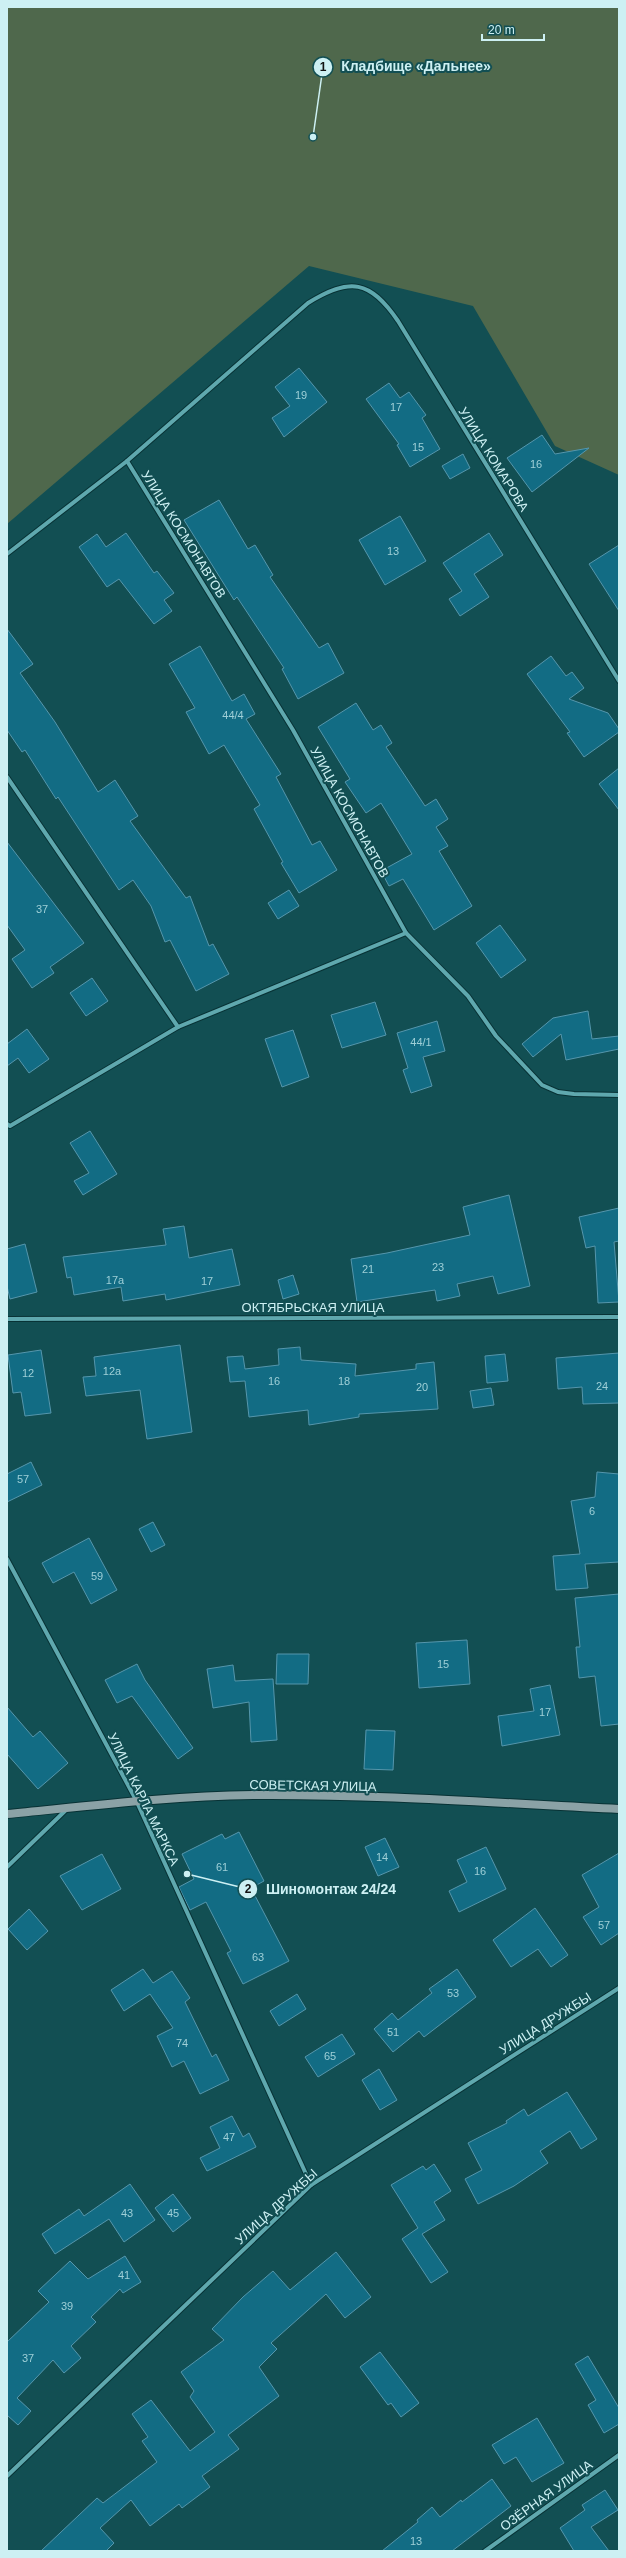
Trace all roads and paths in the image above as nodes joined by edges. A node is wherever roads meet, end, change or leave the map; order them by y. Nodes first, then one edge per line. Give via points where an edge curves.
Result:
1 (127, 461) junction
2 (7, 554) edge
3 (619, 681) edge
4 (7, 777) edge
5 (406, 933) junction
6 (178, 1027) junction
7 (619, 1095) edge
8 (7, 1124) edge
9 (619, 1317) edge
10 (7, 1319) edge
11 (7, 1559) edge
12 (136, 1800) junction
13 (69, 1808) junction
14 (619, 1809) edge
15 (7, 1814) edge
16 (7, 1867) edge
17 (619, 1988) edge
18 (311, 2185) junction
19 (619, 2455) edge
20 (7, 2476) edge
21 (485, 2551) edge

1 - 2 street, УЛИЦА КОМАРОВА
1 - 3 street, УЛИЦА КОМАРОВА via 308,303 327,291 343,286 364,288 383,299
1 - 5 street, УЛИЦА КОСМОНАВТОВ via 293,730
4 - 6 street
5 - 6 street
5 - 7 street, УЛИЦА КОСМОНАВТОВ via 468,996 496,1036 542,1085 558,1092
6 - 8 street via 10,1126
9 - 10 street, ОКТЯБРЬСКАЯ УЛИЦА
11 - 12 street, УЛИЦА КАРЛА МАРКСА
12 - 13 street, СОВЕТСКАЯ УЛИЦА
12 - 14 street, СОВЕТСКАЯ УЛИЦА via 252,1795 307,1796
12 - 18 street, УЛИЦА КАРЛА МАРКСА
13 - 15 street, СОВЕТСКАЯ УЛИЦА
13 - 16 street
17 - 18 street, УЛИЦА ДРУЖБЫ
18 - 20 street, УЛИЦА ДРУЖБЫ
19 - 21 street, ОЗЁРНАЯ УЛИЦА

